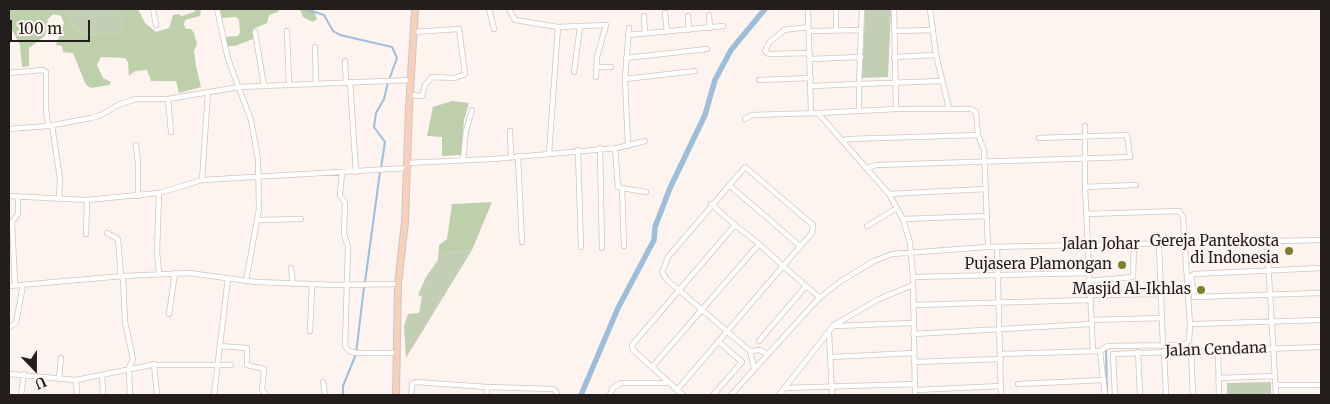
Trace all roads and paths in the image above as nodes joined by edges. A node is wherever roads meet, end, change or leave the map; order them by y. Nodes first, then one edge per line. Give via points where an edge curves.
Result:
1 (153, 9) edge
2 (217, 9) edge
3 (415, 9) edge
4 (489, 9) edge
5 (510, 9) edge
6 (808, 9) edge
7 (836, 9) edge
8 (862, 9) edge
9 (894, 9) edge
10 (930, 9) edge
11 (665, 13) dead end
12 (709, 15) dead end
13 (644, 16) dead end
14 (688, 16) dead end
15 (156, 25) dead end
16 (723, 26) dead end
17 (558, 27) junction
18 (580, 27) junction
19 (629, 28) dead end
20 (710, 28) junction
21 (494, 29) dead end
22 (809, 29) junction
23 (689, 30) junction
24 (836, 30) junction
25 (861, 30) junction
26 (932, 30) junction
27 (287, 31) dead end
28 (894, 31) junction
29 (255, 32) dead end
30 (413, 32) junction
31 (667, 32) junction
32 (646, 34) junction
33 (628, 35) junction
34 (315, 47) dead end
35 (707, 49) dead end
36 (936, 55) junction
37 (810, 56) junction
38 (860, 57) junction
39 (894, 57) junction
40 (626, 58) junction
41 (345, 61) dead end
42 (596, 66) junction
43 (611, 67) dead end
44 (574, 72) dead end
45 (695, 72) dead end
46 (9, 73) edge
47 (596, 77) dead end
48 (811, 78) junction
49 (625, 79) junction
50 (411, 80) junction
51 (759, 80) dead end
52 (942, 81) junction
53 (348, 82) junction
54 (895, 83) junction
55 (316, 84) junction
56 (859, 84) junction
57 (289, 85) junction
58 (264, 86) junction
59 (811, 86) junction
60 (238, 87) junction
61 (208, 92) junction
62 (410, 96) junction
63 (168, 99) junction
64 (950, 108) junction
65 (472, 110) dead end
66 (859, 110) junction
67 (896, 110) junction
68 (811, 113) junction
69 (818, 113) junction
70 (745, 119) dead end
71 (50, 126) junction
72 (1085, 126) dead end
73 (9, 130) edge
74 (510, 131) dead end
75 (172, 132) dead end
76 (978, 135) junction
77 (1085, 136) junction
78 (1039, 138) dead end
79 (645, 141) dead end
80 (842, 141) junction
81 (136, 145) dead end
82 (628, 146) junction
83 (600, 148) junction
84 (615, 148) junction
85 (578, 150) junction
86 (549, 153) junction
87 (518, 156) junction
88 (511, 157) junction
89 (463, 160) junction
90 (1085, 160) junction
91 (984, 163) junction
92 (407, 166) junction
93 (868, 168) junction
94 (356, 172) junction
95 (342, 173) junction
96 (260, 178) junction
97 (202, 180) junction
98 (729, 185) junction
99 (1136, 185) dead end
100 (1085, 186) junction
101 (622, 188) junction
102 (985, 189) junction
103 (646, 192) dead end
104 (159, 194) junction
105 (889, 194) junction
106 (9, 196) edge
107 (138, 196) junction
108 (18, 197) junction
109 (59, 198) junction
110 (87, 200) junction
111 (712, 204) junction
112 (897, 208) junction
113 (1086, 214) junction
114 (985, 216) junction
115 (301, 219) dead end
116 (903, 219) junction
117 (257, 220) junction
118 (735, 225) junction
119 (867, 226) dead end
120 (107, 233) dead end
121 (86, 234) dead end
122 (1321, 240) edge
123 (522, 242) dead end
124 (1184, 242) junction
125 (1267, 242) junction
126 (759, 244) junction
127 (1088, 244) junction
128 (1134, 245) junction
129 (1159, 245) junction
130 (624, 246) dead end
131 (800, 246) junction
132 (581, 247) dead end
133 (988, 247) junction
134 (998, 247) junction
135 (602, 248) dead end
136 (911, 252) junction
137 (783, 266) junction
138 (291, 268) dead end
139 (1321, 268) edge
140 (1268, 270) junction
141 (159, 273) junction
142 (175, 273) junction
143 (1089, 273) junction
144 (122, 276) junction
145 (913, 276) junction
146 (999, 276) junction
147 (228, 278) junction
148 (246, 281) junction
149 (1089, 281) junction
150 (1189, 282) junction
151 (293, 284) junction
152 (398, 284) junction
153 (15, 285) junction
154 (23, 285) junction
155 (312, 285) junction
156 (347, 285) junction
157 (914, 285) junction
158 (9, 286) edge
159 (806, 286) junction
160 (680, 292) junction
161 (1321, 293) edge
162 (1161, 294) junction
163 (1270, 295) junction
164 (820, 298) junction
165 (1090, 298) junction
166 (999, 303) junction
167 (913, 306) junction
168 (702, 311) junction
169 (168, 314) dead end
170 (1162, 318) junction
171 (1321, 320) edge
172 (1272, 321) junction
173 (1091, 322) junction
174 (913, 323) junction
175 (1194, 324) dead end
176 (834, 325) junction
177 (9, 327) edge
178 (1000, 329) junction
179 (310, 331) dead end
180 (727, 332) junction
181 (829, 333) junction
182 (913, 334) junction
183 (759, 341) dead end
184 (718, 342) junction
185 (220, 346) junction
186 (1321, 347) edge
187 (1274, 348) junction
188 (1164, 349) junction
189 (1191, 350) junction
190 (1218, 350) junction
191 (750, 351) junction
192 (1093, 351) junction
193 (1100, 351) junction
194 (1138, 352) junction
195 (397, 353) junction
196 (914, 353) junction
197 (767, 354) junction
198 (1001, 356) junction
199 (832, 357) junction
200 (61, 358) dead end
201 (914, 362) junction
202 (154, 364) junction
203 (218, 364) junction
204 (231, 365) dead end
205 (129, 368) junction
206 (652, 368) junction
207 (754, 368) junction
208 (9, 374) edge
209 (24, 374) junction
210 (102, 375) junction
211 (1275, 376) junction
212 (1219, 378) junction
213 (60, 379) junction
214 (76, 380) junction
215 (1104, 380) junction
216 (323, 382) dead end
217 (670, 383) junction
218 (914, 384) junction
219 (1018, 384) dead end
220 (1276, 385) junction
221 (1321, 385) edge
222 (487, 386) junction
223 (832, 386) junction
224 (1001, 386) junction
225 (784, 388) junction
226 (677, 390) junction
227 (915, 393) edge
228 (21, 395) edge
229 (77, 395) edge
230 (103, 395) edge
231 (130, 395) edge
232 (157, 395) edge
233 (214, 395) edge
234 (266, 395) edge
235 (325, 395) edge
236 (396, 395) edge
237 (411, 395) edge
238 (487, 395) edge
239 (557, 395) edge
240 (610, 395) edge
241 (683, 395) edge
242 (713, 395) edge
243 (731, 395) edge
244 (779, 395) edge
245 (832, 395) edge
246 (1001, 395) edge
247 (1105, 395) edge
248 (1115, 395) edge
249 (1140, 395) edge
250 (1166, 395) edge
251 (1194, 395) edge
252 (1219, 395) edge
253 (1276, 395) edge

1 - 15 street
2 - 60 street
3 - 30 main road
4 - 21 street
5 - 17 street via 515,20
6 - 22 street
7 - 24 street
8 - 25 street
9 - 28 street
10 - 26 street
11 - 31 street
12 - 20 street
13 - 32 street
14 - 23 street
16 - 20 street
17 - 18 street
17 - 86 street
18 - 42 street via 606,25
18 - 44 street
19 - 33 street
20 - 23 street
22 - 24 street
22 - 37 street
22 - 37 street via 784,30 765,51 769,54
23 - 31 street
24 - 25 street
25 - 38 street
26 - 28 street
26 - 36 street
27 - 57 street
28 - 39 street
29 - 58 street
30 - 50 main road
30 - 62 street via 458,29 465,74 455,78 432,77 424,85 422,96
31 - 32 street
32 - 33 street
33 - 40 street
34 - 55 street
35 - 40 street
36 - 39 street
36 - 52 street
37 - 38 street
37 - 48 street
38 - 56 street
39 - 54 street
40 - 49 street
41 - 53 street
42 - 43 street
42 - 47 street
45 - 49 street
46 - 71 street via 46,72 46,108
48 - 51 street
48 - 59 street
49 - 82 street
50 - 53 street
50 - 62 main road
52 - 54 street
52 - 64 street
53 - 55 street
53 - 94 street
54 - 56 street
54 - 67 street
55 - 57 street
56 - 59 street
56 - 66 street
57 - 58 street
58 - 60 street
59 - 68 street
60 - 61 street
60 - 96 street via 251,120
61 - 63 street
61 - 97 street
62 - 92 main road
63 - 71 street via 136,100 101,115
63 - 75 street
64 - 67 street
64 - 76 street via 975,110
65 - 89 street
66 - 67 street
66 - 69 street
68 - 69 street
68 - 70 street via 752,115
69 - 80 street
71 - 73 street
71 - 109 street via 59,174
72 - 77 street
74 - 88 street
76 - 80 street
76 - 91 street via 983,146
77 - 78 street
77 - 90 street
77 - 90 street via 1127,134 1130,154 1128,158
79 - 82 street
80 - 93 street
81 - 107 street
82 - 84 street
83 - 84 street
83 - 85 street
83 - 135 street
84 - 101 street via 618,187
85 - 86 street
85 - 132 street
86 - 87 street
87 - 88 street
87 - 123 street
88 - 89 street
89 - 92 street
90 - 91 street
90 - 100 street
91 - 93 street via 876,165
91 - 102 street
92 - 94 street
92 - 152 main road
93 - 105 street
94 - 95 street
95 - 96 street
95 - 156 street via 340,195 345,202
96 - 97 street
96 - 117 street
97 - 104 street
98 - 111 street
98 - 131 street
98 - 131 street via 744,167 813,225 812,233
99 - 100 street
100 - 113 street
101 - 103 street
101 - 130 street
102 - 105 street
102 - 114 street
104 - 107 street
104 - 141 street
105 - 112 street
106 - 108 street
107 - 110 street
108 - 109 street
108 - 153 street via 18,214 12,222
109 - 110 street
110 - 121 street
111 - 118 street
111 - 160 street via 668,257 662,272
112 - 116 street
112 - 119 street
113 - 124 street via 1179,211 1183,217
113 - 127 street
114 - 116 street
114 - 133 street
115 - 117 street
116 - 136 street
117 - 148 street
118 - 126 street
118 - 160 street
120 - 144 street via 118,240
122 - 125 street, Jalan Johar
124 - 125 street, Jalan Johar
124 - 129 street, Jalan Johar
124 - 150 street
125 - 140 street
126 - 137 street
126 - 168 street
127 - 128 street, Jalan Johar
127 - 134 street, Jalan Johar
127 - 143 street
128 - 129 street, Jalan Johar
128 - 149 street via 1133,277
129 - 162 street
131 - 137 street
133 - 134 street, Jalan Johar
133 - 136 street, Jalan Johar
134 - 146 street
136 - 145 street
136 - 164 street, Jalan Johar via 892,254 874,261
137 - 159 street
137 - 180 street
138 - 151 street
139 - 140 street
140 - 150 street via 1194,274
140 - 163 street
141 - 142 street
141 - 144 street
142 - 147 street
142 - 169 street
143 - 146 street
143 - 149 street
144 - 154 street
144 - 205 street via 125,322 132,359
145 - 146 street
145 - 157 street
146 - 166 street
147 - 148 street
147 - 185 street
148 - 151 street
149 - 165 street
150 - 163 street via 1193,296
150 - 188 street via 1189,341
151 - 155 street
152 - 156 street
152 - 195 main road
153 - 154 street
153 - 158 street
154 - 177 street via 16,323
155 - 156 street
155 - 179 street
156 - 195 street via 345,342 348,351
157 - 167 street
157 - 176 street via 879,299
159 - 164 street
159 - 183 street
160 - 168 street
160 - 206 street via 632,345 632,350
161 - 163 street
162 - 165 street
162 - 170 street
163 - 172 street
164 - 197 street, Jalan Johar
165 - 166 street
165 - 173 street
166 - 167 street
166 - 178 street
167 - 174 street
168 - 180 street
168 - 206 street
170 - 173 street
170 - 188 street
171 - 172 street
172 - 175 street
172 - 187 street
173 - 178 street
173 - 192 street
174 - 176 street
174 - 182 street
176 - 181 street
178 - 182 street
178 - 198 street
180 - 184 street
180 - 191 street
181 - 199 street
181 - 225 street
182 - 196 street
184 - 226 street
184 - 242 street via 742,362
185 - 203 street
185 - 234 street via 247,348 247,364 264,368 262,390
186 - 187 street, Jalan Cendana
187 - 190 street, Jalan Cendana
187 - 211 street
188 - 189 street, Jalan Cendana
188 - 193 street via 1108,346
188 - 194 street, Jalan Cendana
188 - 250 street
189 - 190 street, Jalan Cendana
189 - 251 street
190 - 212 street
191 - 197 street via 760,350
191 - 207 street
192 - 193 street
192 - 198 street
193 - 215 street
194 - 248 street, Jalan Cendana via 1112,355
194 - 249 street
195 - 236 main road
196 - 199 street
196 - 201 street
197 - 207 street, Jalan Johar
198 - 201 street
198 - 224 street
199 - 223 street
200 - 213 street
201 - 218 street
202 - 203 street
202 - 205 street
202 - 232 street
203 - 204 street
203 - 233 street
205 - 210 street
205 - 231 street
206 - 217 street
207 - 243 street, Jalan Johar
208 - 209 street
209 - 213 street
209 - 228 street
210 - 214 street
210 - 230 street
211 - 212 street
211 - 220 street
212 - 252 street
213 - 214 street
214 - 229 street
215 - 219 street
215 - 247 street
216 - 235 street
217 - 226 street
217 - 240 street via 621,383 613,388
218 - 223 street
218 - 227 street
220 - 221 street
220 - 253 street
222 - 237 street via 416,382 412,384
222 - 238 street
222 - 239 street via 553,389
223 - 225 street
223 - 245 street
224 - 227 street
224 - 246 street
225 - 244 street
226 - 241 street

